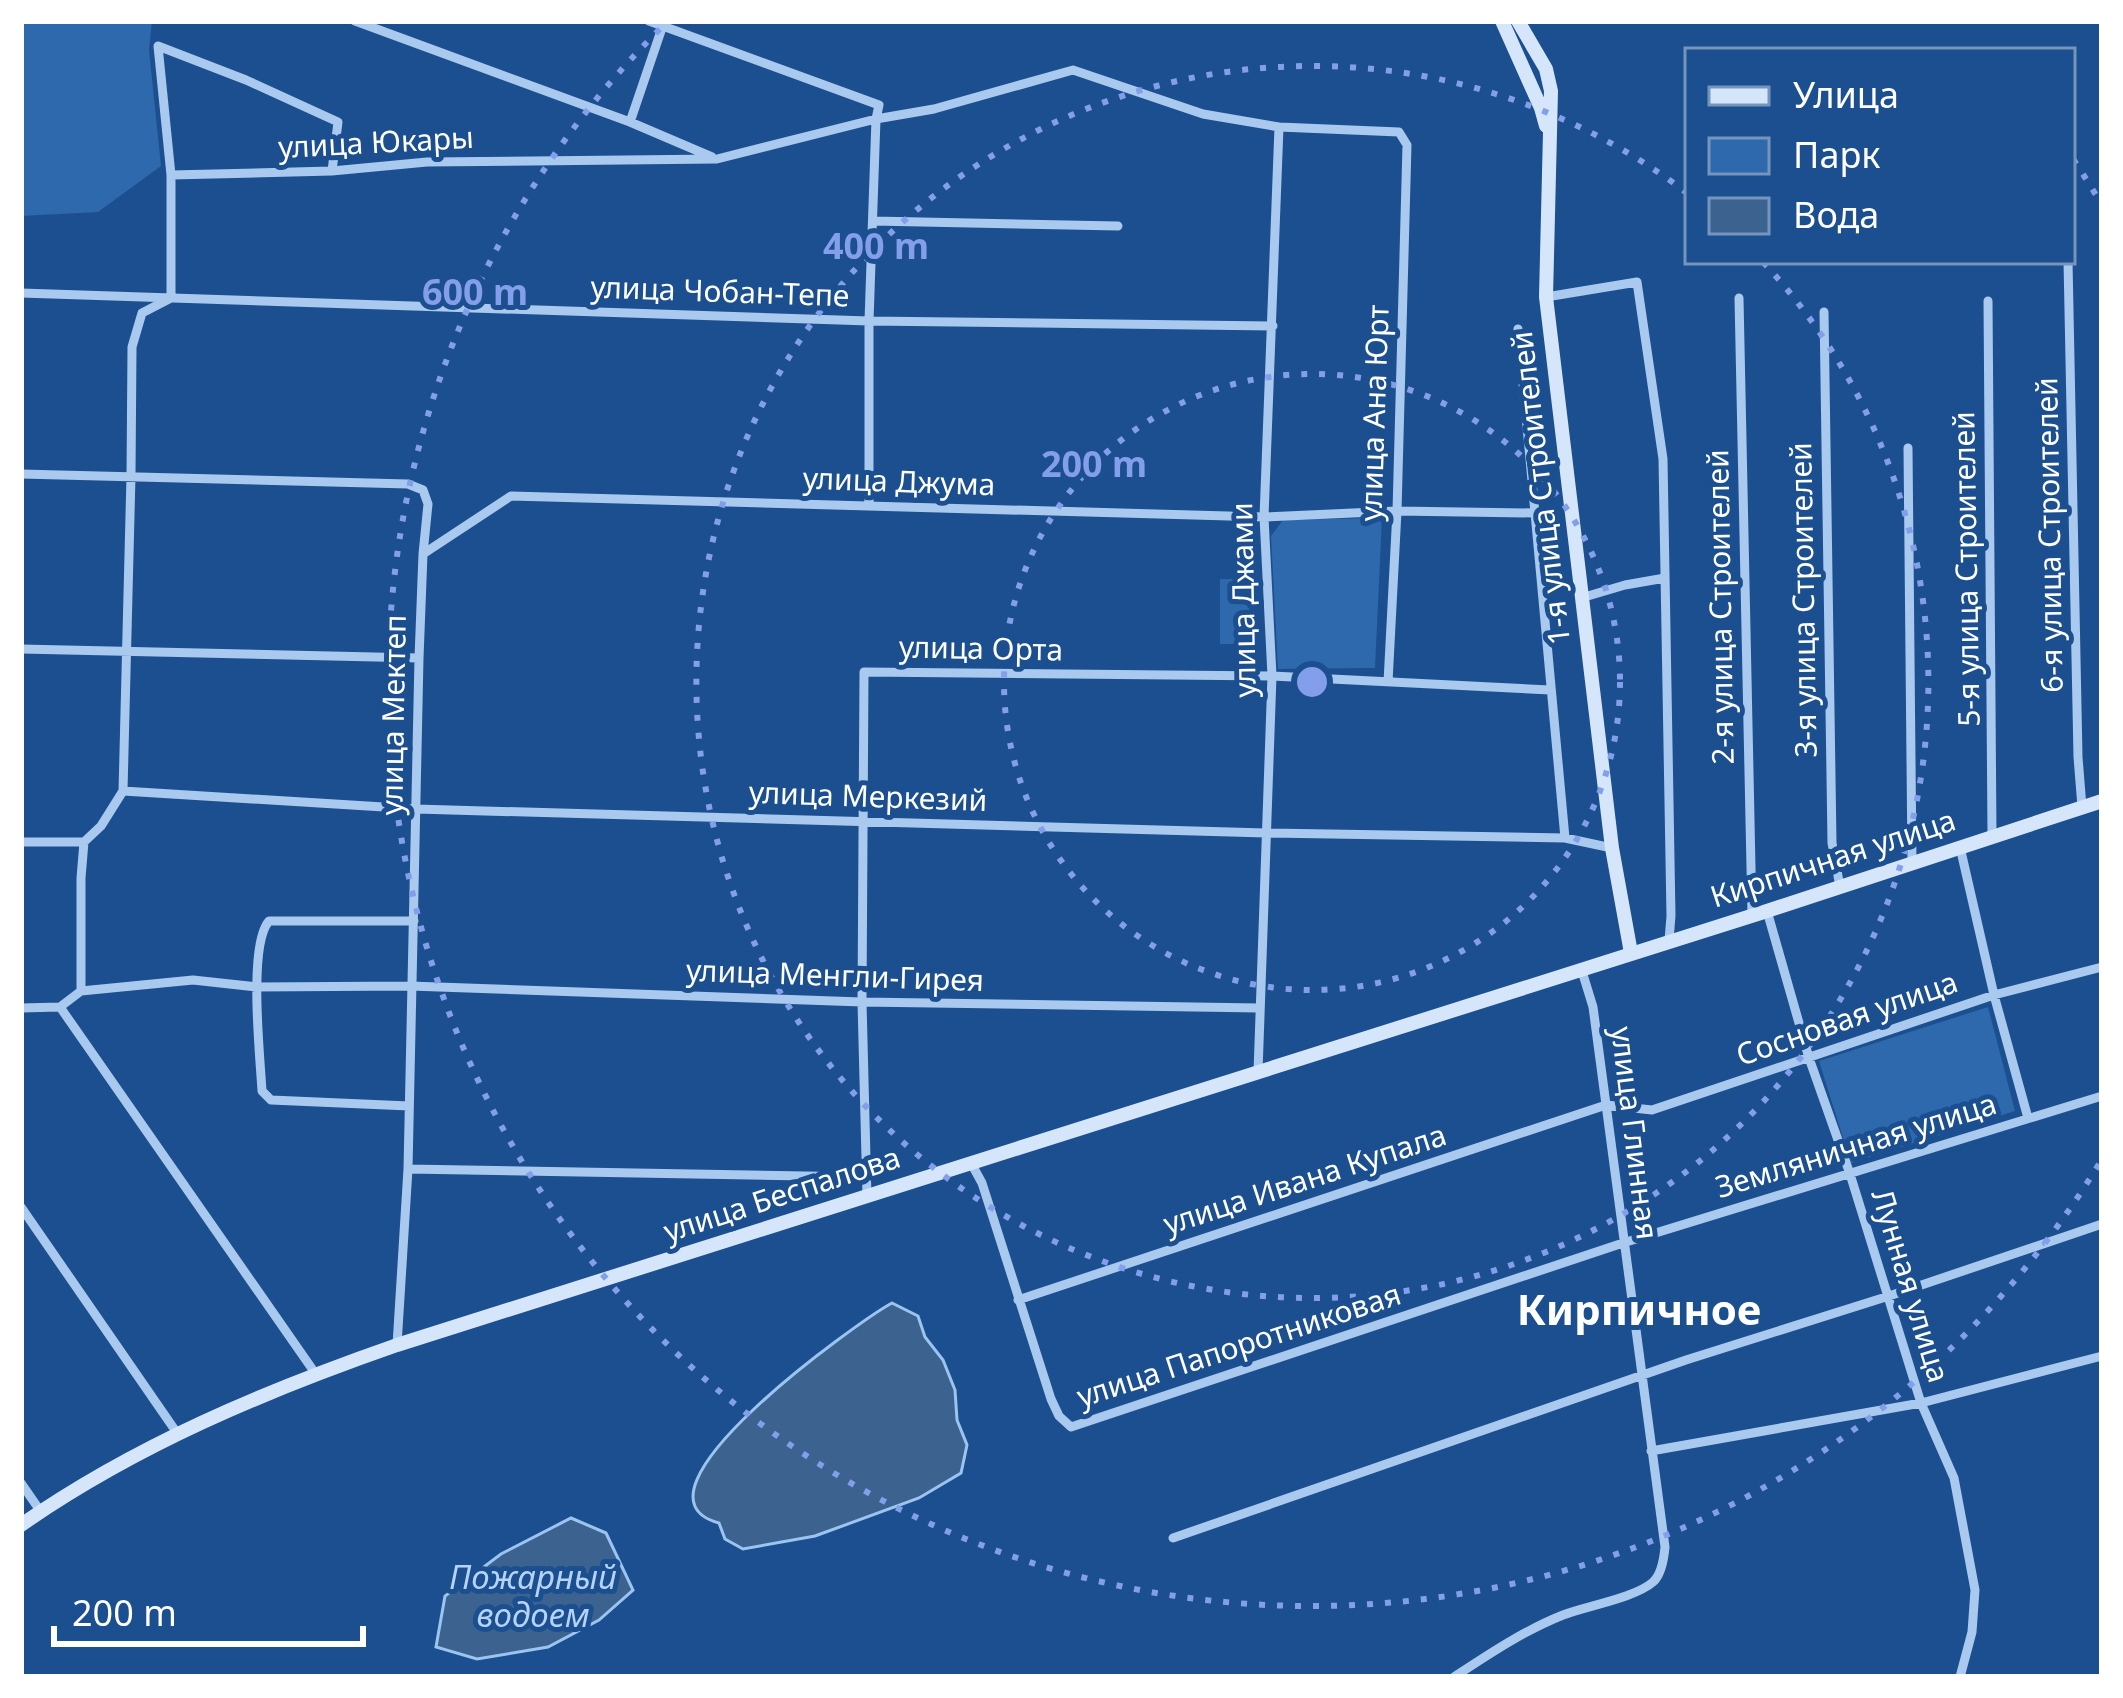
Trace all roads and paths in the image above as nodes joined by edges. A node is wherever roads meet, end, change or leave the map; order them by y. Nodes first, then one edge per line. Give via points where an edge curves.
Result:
1 (355, 21) edge
2 (649, 21) edge
3 (1502, 21) edge
4 (1518, 21) edge
5 (664, 24) edge
6 (876, 119) junction
7 (630, 122) junction
8 (1280, 127) junction
9 (1407, 145) joint
10 (717, 159) junction
11 (1550, 160) junction
12 (332, 171) junction
13 (171, 175) junction
14 (873, 221) junction
15 (1118, 226) dead end
16 (2068, 264) edge
17 (21, 293) edge
18 (1546, 297) junction
19 (171, 298) junction
20 (1739, 298) dead end
21 (1988, 301) dead end
22 (1824, 312) dead end
23 (869, 321) junction
24 (1273, 326) junction
25 (1518, 329) dead end
26 (1908, 448) dead end
27 (21, 474) edge
28 (131, 476) junction
29 (869, 506) junction
30 (1397, 511) junction
31 (1534, 513) junction
32 (1264, 517) junction
33 (423, 554) junction
34 (1665, 578) junction
35 (1581, 598) junction
36 (21, 649) edge
37 (126, 650) junction
38 (419, 658) junction
39 (1272, 676) junction
40 (1388, 682) junction
41 (1550, 690) junction
42 (123, 791) junction
43 (2102, 801) edge
44 (2082, 807) junction
45 (416, 809) junction
46 (864, 820) junction
47 (1267, 833) junction
48 (1992, 836) junction
49 (1565, 838) junction
50 (21, 842) edge
51 (84, 842) junction
52 (1960, 847) junction
53 (1612, 848) junction
54 (1912, 863) junction
55 (1840, 887) junction
56 (1759, 913) junction
57 (414, 921) junction
58 (1670, 940) junction
59 (1630, 953) junction
60 (2102, 967) edge
61 (1581, 968) junction
62 (410, 986) junction
63 (256, 987) junction
64 (81, 992) junction
65 (1994, 994) junction
66 (862, 1002) junction
67 (60, 1007) junction
68 (21, 1008) edge
69 (1259, 1009) junction
70 (1809, 1058) junction
71 (1258, 1072) junction
72 (2102, 1096) edge
73 (1606, 1105) junction
74 (409, 1106) junction
75 (2028, 1118) junction
76 (970, 1163) junction
77 (408, 1168) junction
78 (1850, 1174) junction
79 (866, 1177) junction
80 (867, 1197) junction
81 (21, 1207) edge
82 (2102, 1224) edge
83 (1624, 1243) junction
84 (1889, 1296) junction
85 (1018, 1300) junction
86 (397, 1345) junction
87 (2102, 1356) edge
88 (316, 1373) junction
89 (1641, 1376) junction
90 (1921, 1403) junction
91 (176, 1433) junction
92 (1652, 1451) junction
93 (21, 1483) edge
94 (41, 1511) junction
95 (21, 1525) edge
96 (1173, 1538) dead end
97 (1454, 1677) edge
98 (1960, 1677) edge

1 - 7 street
2 - 5 street
3 - 11 main road via 1541,108
4 - 11 main road, 1-я улица Строителей via 1546,69
5 - 6 street via 879,105
5 - 7 street
6 - 8 street, улица Юкары via 1073,70 1204,114
6 - 10 street, улица Юкары
6 - 14 street
7 - 10 street
8 - 9 street, улица Юкары via 1399,132
8 - 24 street, улица Джами
9 - 30 street, улица Ана Юрт
10 - 12 street, улица Юкары via 427,161
11 - 18 main road, 1-я улица Строителей
12 - 13 street, улица Юкары
12 - 13 street via 338,122 158,46
13 - 19 street
14 - 15 street
14 - 23 street
16 - 44 street, 6-я улица Строителей
17 - 19 street, улица Чобан-Тепе
18 - 34 street via 1637,282 1663,459
18 - 35 main road, 1-я улица Строителей
19 - 23 street, улица Чобан-Тепе
19 - 28 street via 142,314 132,347
20 - 56 street, 2-я улица Строителей
21 - 48 street, 5-я улица Строителей
22 - 55 street, 3-я улица Строителей via 1832,843
23 - 24 street, улица Чобан-Тепе
23 - 29 street
24 - 32 street, улица Джами
25 - 31 street
26 - 54 street
27 - 28 street, улица Мектеп
28 - 33 street, улица Мектеп via 408,484 423,490 428,504
28 - 37 street
29 - 32 street, улица Джума
29 - 33 street, улица Джума via 511,496
30 - 31 street, улица Джума
30 - 32 street, улица Джума
30 - 40 street, улица Ана Юрт
31 - 41 street
32 - 39 street, улица Джами
33 - 38 street, улица Мектеп
34 - 35 street
34 - 58 street
35 - 53 main road, 1-я улица Строителей
36 - 37 street
37 - 38 street
37 - 42 street
38 - 45 street, улица Мектеп
39 - 40 street, улица Орта
39 - 46 street, улица Орта via 864,672
39 - 47 street, улица Джами
40 - 41 street, улица Орта
41 - 49 street
42 - 45 street, улица Меркезий
42 - 51 street
43 - 44 main road, Кирпичная улица
44 - 48 main road, Кирпичная улица
45 - 46 street, улица Меркезий
45 - 57 street, улица Мектеп
46 - 47 street, улица Меркезий
46 - 66 street, улица Орта
47 - 49 street, улица Меркезий
47 - 69 street, улица Джами
48 - 52 main road, Кирпичная улица
49 - 53 street, улица Меркезий
50 - 51 street
51 - 64 street
52 - 54 main road, Кирпичная улица
52 - 65 street
53 - 59 main road, 1-я улица Строителей
54 - 55 main road, Кирпичная улица
55 - 56 main road, Кирпичная улица
56 - 58 main road, Кирпичная улица
56 - 70 street, Лунная улица
57 - 62 street, улица Мектеп
57 - 63 street via 269,921
58 - 59 main road, Кирпичная улица
59 - 61 main road, Кирпичная улица
60 - 65 street, Сосновая улица
61 - 71 main road, улица Беспалова
61 - 73 street, улица Глинная
62 - 63 street, улица Менгли-Гирея
62 - 66 street, улица Менгли-Гирея
62 - 74 street, улица Мектеп
63 - 64 street, улица Менгли-Гирея via 193,980
63 - 74 street via 262,1090 271,1100
64 - 67 street
65 - 70 street, Сосновая улица
65 - 75 street
66 - 69 street, улица Менгли-Гирея
66 - 79 street, улица Орта
67 - 68 street
67 - 88 street
69 - 71 street, улица Джами
70 - 73 street, Сосновая улица via 1652,1109
70 - 78 street, Лунная улица
71 - 76 main road, улица Беспалова
72 - 75 street, Земляничная улица
73 - 83 street, улица Глинная
73 - 85 street, улица Ивана Купала
74 - 77 street, улица Мектеп
75 - 78 street, Земляничная улица
76 - 80 main road, улица Беспалова
76 - 85 street, улица Папоротниковая
77 - 79 street
77 - 86 street, улица Мектеп
78 - 83 street, Земляничная улица
78 - 84 street, Лунная улица
79 - 80 street, улица Орта
80 - 86 main road, улица Беспалова
81 - 91 street
82 - 84 street
83 - 85 street, улица Папоротниковая via 1070,1426 1051,1400
83 - 89 street, улица Глинная
84 - 89 street
84 - 90 street, Лунная улица
86 - 88 main road, улица Беспалова
87 - 90 street
88 - 91 main road, улица Беспалова
89 - 92 street, улица Глинная
89 - 96 street
90 - 92 street
90 - 98 street, Лунная улица via 1954,1478 1976,1590
91 - 94 main road, улица Беспалова
92 - 97 street, улица Глинная via 1665,1547 1654,1582 1524,1632
93 - 94 street
94 - 95 main road, улица Беспалова

